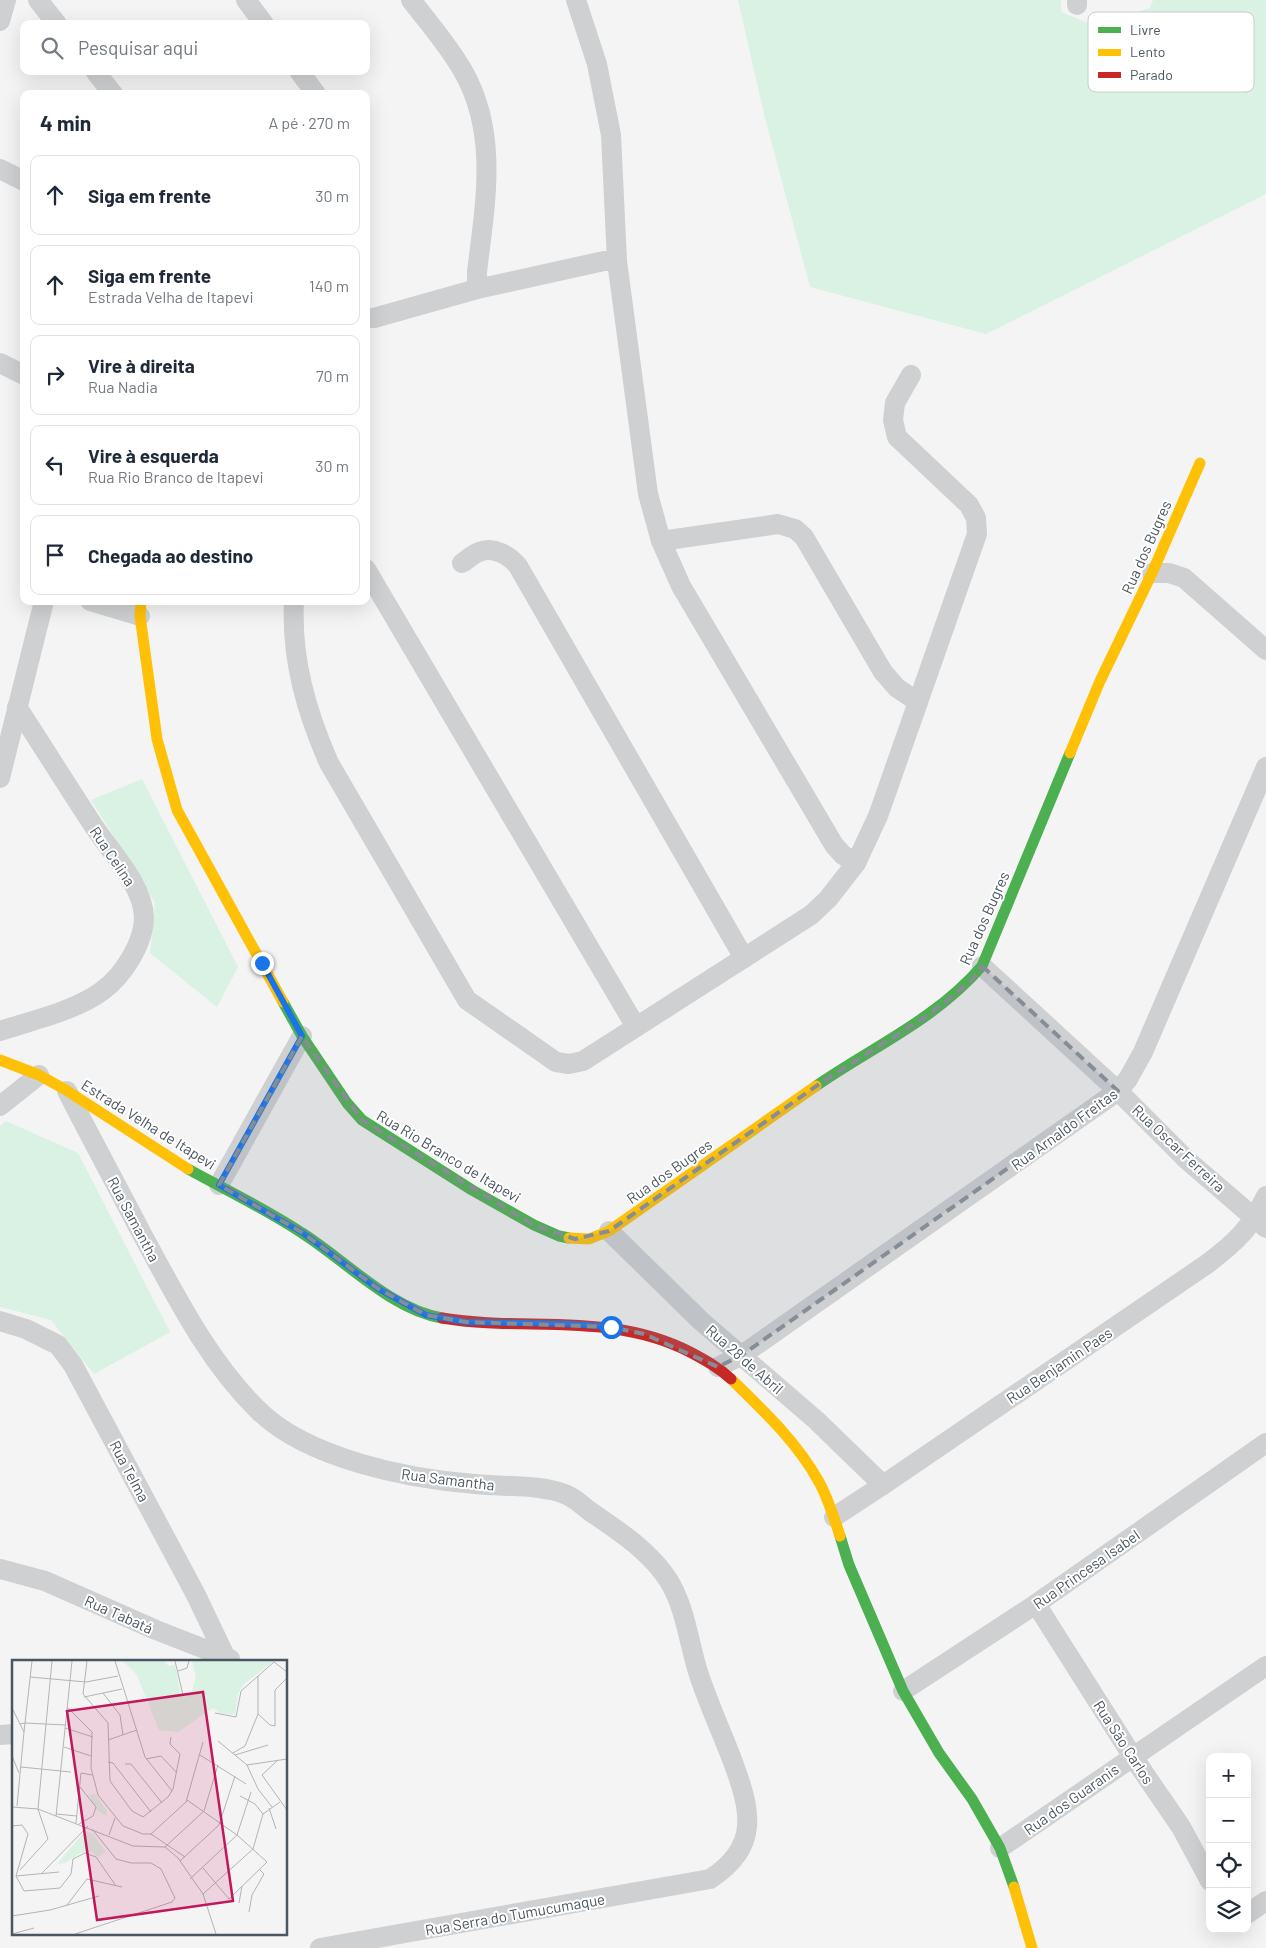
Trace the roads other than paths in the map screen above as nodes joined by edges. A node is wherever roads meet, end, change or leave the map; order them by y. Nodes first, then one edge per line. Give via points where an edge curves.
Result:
1 (6, 0) edge
2 (38, 0) edge
3 (246, 0) edge
4 (411, 0) edge
5 (576, 0) edge
6 (54, 20) edge
7 (261, 20) edge
8 (0, 21) edge
9 (98, 75) edge
10 (302, 75) edge
11 (110, 90) edge
12 (313, 90) edge
13 (0, 169) edge
14 (20, 180) edge
15 (617, 261) junction
16 (477, 289) junction
17 (370, 318) edge
18 (0, 363) edge
19 (20, 373) edge
20 (911, 374) dead end
21 (1200, 463) dead end
22 (661, 541) junction
23 (462, 563) dead end
24 (1152, 573) junction
25 (370, 576) edge
26 (43, 605) edge
27 (115, 605) edge
28 (294, 605) edge
29 (140, 609) edge
30 (1266, 650) edge
31 (918, 702) junction
32 (17, 707) junction
33 (1266, 767) edge
34 (0, 778) edge
35 (856, 863) junction
36 (744, 958) junction
37 (982, 966) junction
38 (636, 1027) junction
39 (0, 1031) edge
40 (302, 1036) junction
41 (0, 1060) edge
42 (39, 1076) junction
43 (66, 1090) junction
44 (1118, 1091) junction
45 (0, 1106) edge
46 (219, 1185) junction
47 (1266, 1196) edge
48 (1261, 1223) edge
49 (609, 1232) junction
50 (0, 1322) edge
51 (742, 1355) junction
52 (718, 1367) junction
53 (1266, 1443) edge
54 (882, 1486) junction
55 (834, 1516) junction
56 (0, 1569) edge
57 (1036, 1604) junction
58 (230, 1659) edge
59 (1266, 1666) edge
60 (903, 1691) junction
61 (1133, 1757) junction
62 (1000, 1848) junction
63 (1206, 1873) edge
64 (710, 1879) joint
65 (1266, 1901) edge
66 (1251, 1911) edge
67 (320, 1948) edge
68 (1032, 1948) edge

1 - 8 street
2 - 6 street
3 - 7 street
4 - 16 street via 464,72 484,128 488,170
5 - 15 street via 596,64 611,135
9 - 11 street
10 - 12 street
13 - 14 street
15 - 16 street
15 - 22 street via 648,494
16 - 17 street
18 - 19 street
20 - 31 street via 895,403 893,420 897,437 969,505 977,526
21 - 24 street, Rua dos Bugres
22 - 31 street via 778,524 795,529 804,537 883,672 897,688
22 - 35 street via 681,586 834,845
23 - 36 street via 486,550 502,553 518,566
24 - 30 street via 1169,573 1184,578
24 - 37 street, Rua dos Bugres via 1100,681
25 - 38 street
26 - 32 street
27 - 29 street
28 - 38 street via 298,667 318,740 466,1000 563,1064 583,1061
29 - 40 street, Rua Rio Branco de Itapevi via 157,739 177,810
31 - 35 street via 875,824
32 - 34 street
32 - 39 street, Rua Celina via 130,879 140,899 144,918 140,940 129,960 102,991 78,1004
33 - 44 street, Rua Arnaldo Freitas via 1143,1052
35 - 36 street via 811,915
36 - 38 street
37 - 44 street, Rua Oscar Ferreira
37 - 49 street, Rua dos Bugres via 970,982 928,1015 825,1080
40 - 46 street
40 - 49 street, Rua Rio Branco de Itapevi via 347,1104 380,1133 472,1190 559,1236 589,1239
41 - 42 street, Estrada Velha de Itapevi
42 - 43 street, Estrada Velha de Itapevi
42 - 45 street
43 - 46 street, Estrada Velha de Itapevi via 168,1157
43 - 64 street, Rua Samantha via 207,1348 259,1411 327,1453 388,1471 472,1484 548,1490 568,1496 638,1545 657,1564 671,1584 684,1618 698,1675 748,1809 748,1824 735,1859
44 - 48 street, Rua Oscar Ferreira via 1188,1160
44 - 51 street, Rua Arnaldo Freitas
46 - 52 street, Estrada Velha de Itapevi via 303,1233 377,1288 426,1315 466,1322 611,1327 678,1346
47 - 48 street, Rua Benjamin Paes
48 - 54 street, Rua Benjamin Paes via 1207,1264
49 - 51 street, Rua 28 de Abril via 701,1321
50 - 58 street, Rua Telma via 26,1329 58,1345 73,1365
51 - 52 street, Rua Arnaldo Freitas
51 - 54 street, Rua 28 de Abril via 816,1420
52 - 55 street, Estrada Velha de Itapevi via 761,1408 805,1459
53 - 57 street, Rua Princesa Isabel
54 - 55 street, Rua Benjamin Paes
55 - 60 street, Estrada Velha de Itapevi via 849,1565
56 - 58 street, Rua Tabatá via 45,1581
57 - 60 street, Rua Princesa Isabel
57 - 61 street, Rua São Carlos
59 - 61 street, Rua dos Guaranis
60 - 62 street, Estrada Velha de Itapevi
61 - 62 street, Rua dos Guaranis
61 - 63 street, Rua São Carlos via 1181,1827
62 - 68 street, Estrada Velha de Itapevi
64 - 67 street, Rua Serra do Tumucumaque
65 - 66 street

